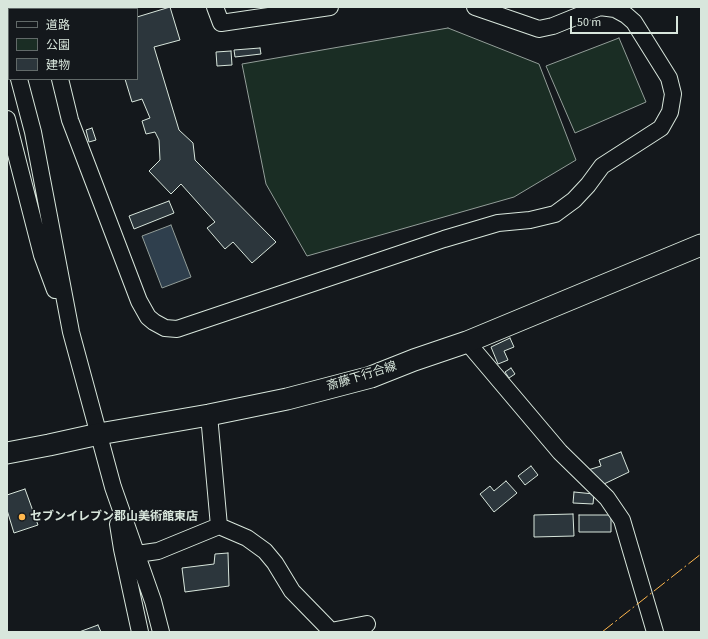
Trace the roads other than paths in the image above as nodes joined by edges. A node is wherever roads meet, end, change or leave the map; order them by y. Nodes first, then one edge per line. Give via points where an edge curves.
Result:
1 (216, 7) edge
2 (330, 7) edge
3 (475, 7) edge
4 (19, 80) edge
5 (60, 80) edge
6 (7, 119) edge
7 (701, 245) edge
8 (71, 332) junction
9 (468, 342) junction
10 (209, 415) junction
11 (99, 434) junction
12 (7, 453) edge
13 (113, 487) junction
14 (219, 526) junction
15 (136, 554) junction
16 (367, 624) dead end
17 (332, 631) edge
18 (140, 632) edge
19 (161, 632) edge
20 (655, 632) edge

1 - 2 street via 221,23
3 - 5 street via 539,29 600,7 615,9 626,15 634,22 669,78 673,94 670,112 662,128 602,166 574,200 555,214 530,220 498,223 444,239 177,329 164,328 154,322 139,302 70,120
4 - 8 street via 33,132
6 - 8 street via 42,255
7 - 9 main road, 斎藤下行合線
8 - 11 street
9 - 10 main road, 斎藤下行合線 via 371,377 286,399
9 - 20 street via 560,452 607,498 622,520
10 - 11 main road, 斎藤下行合線
10 - 14 street
11 - 12 main road, 斎藤下行合線
11 - 13 street
13 - 15 street
13 - 18 street via 122,549
14 - 15 street via 158,551
14 - 17 street via 247,538 265,551 292,591
15 - 19 street
16 - 17 street

